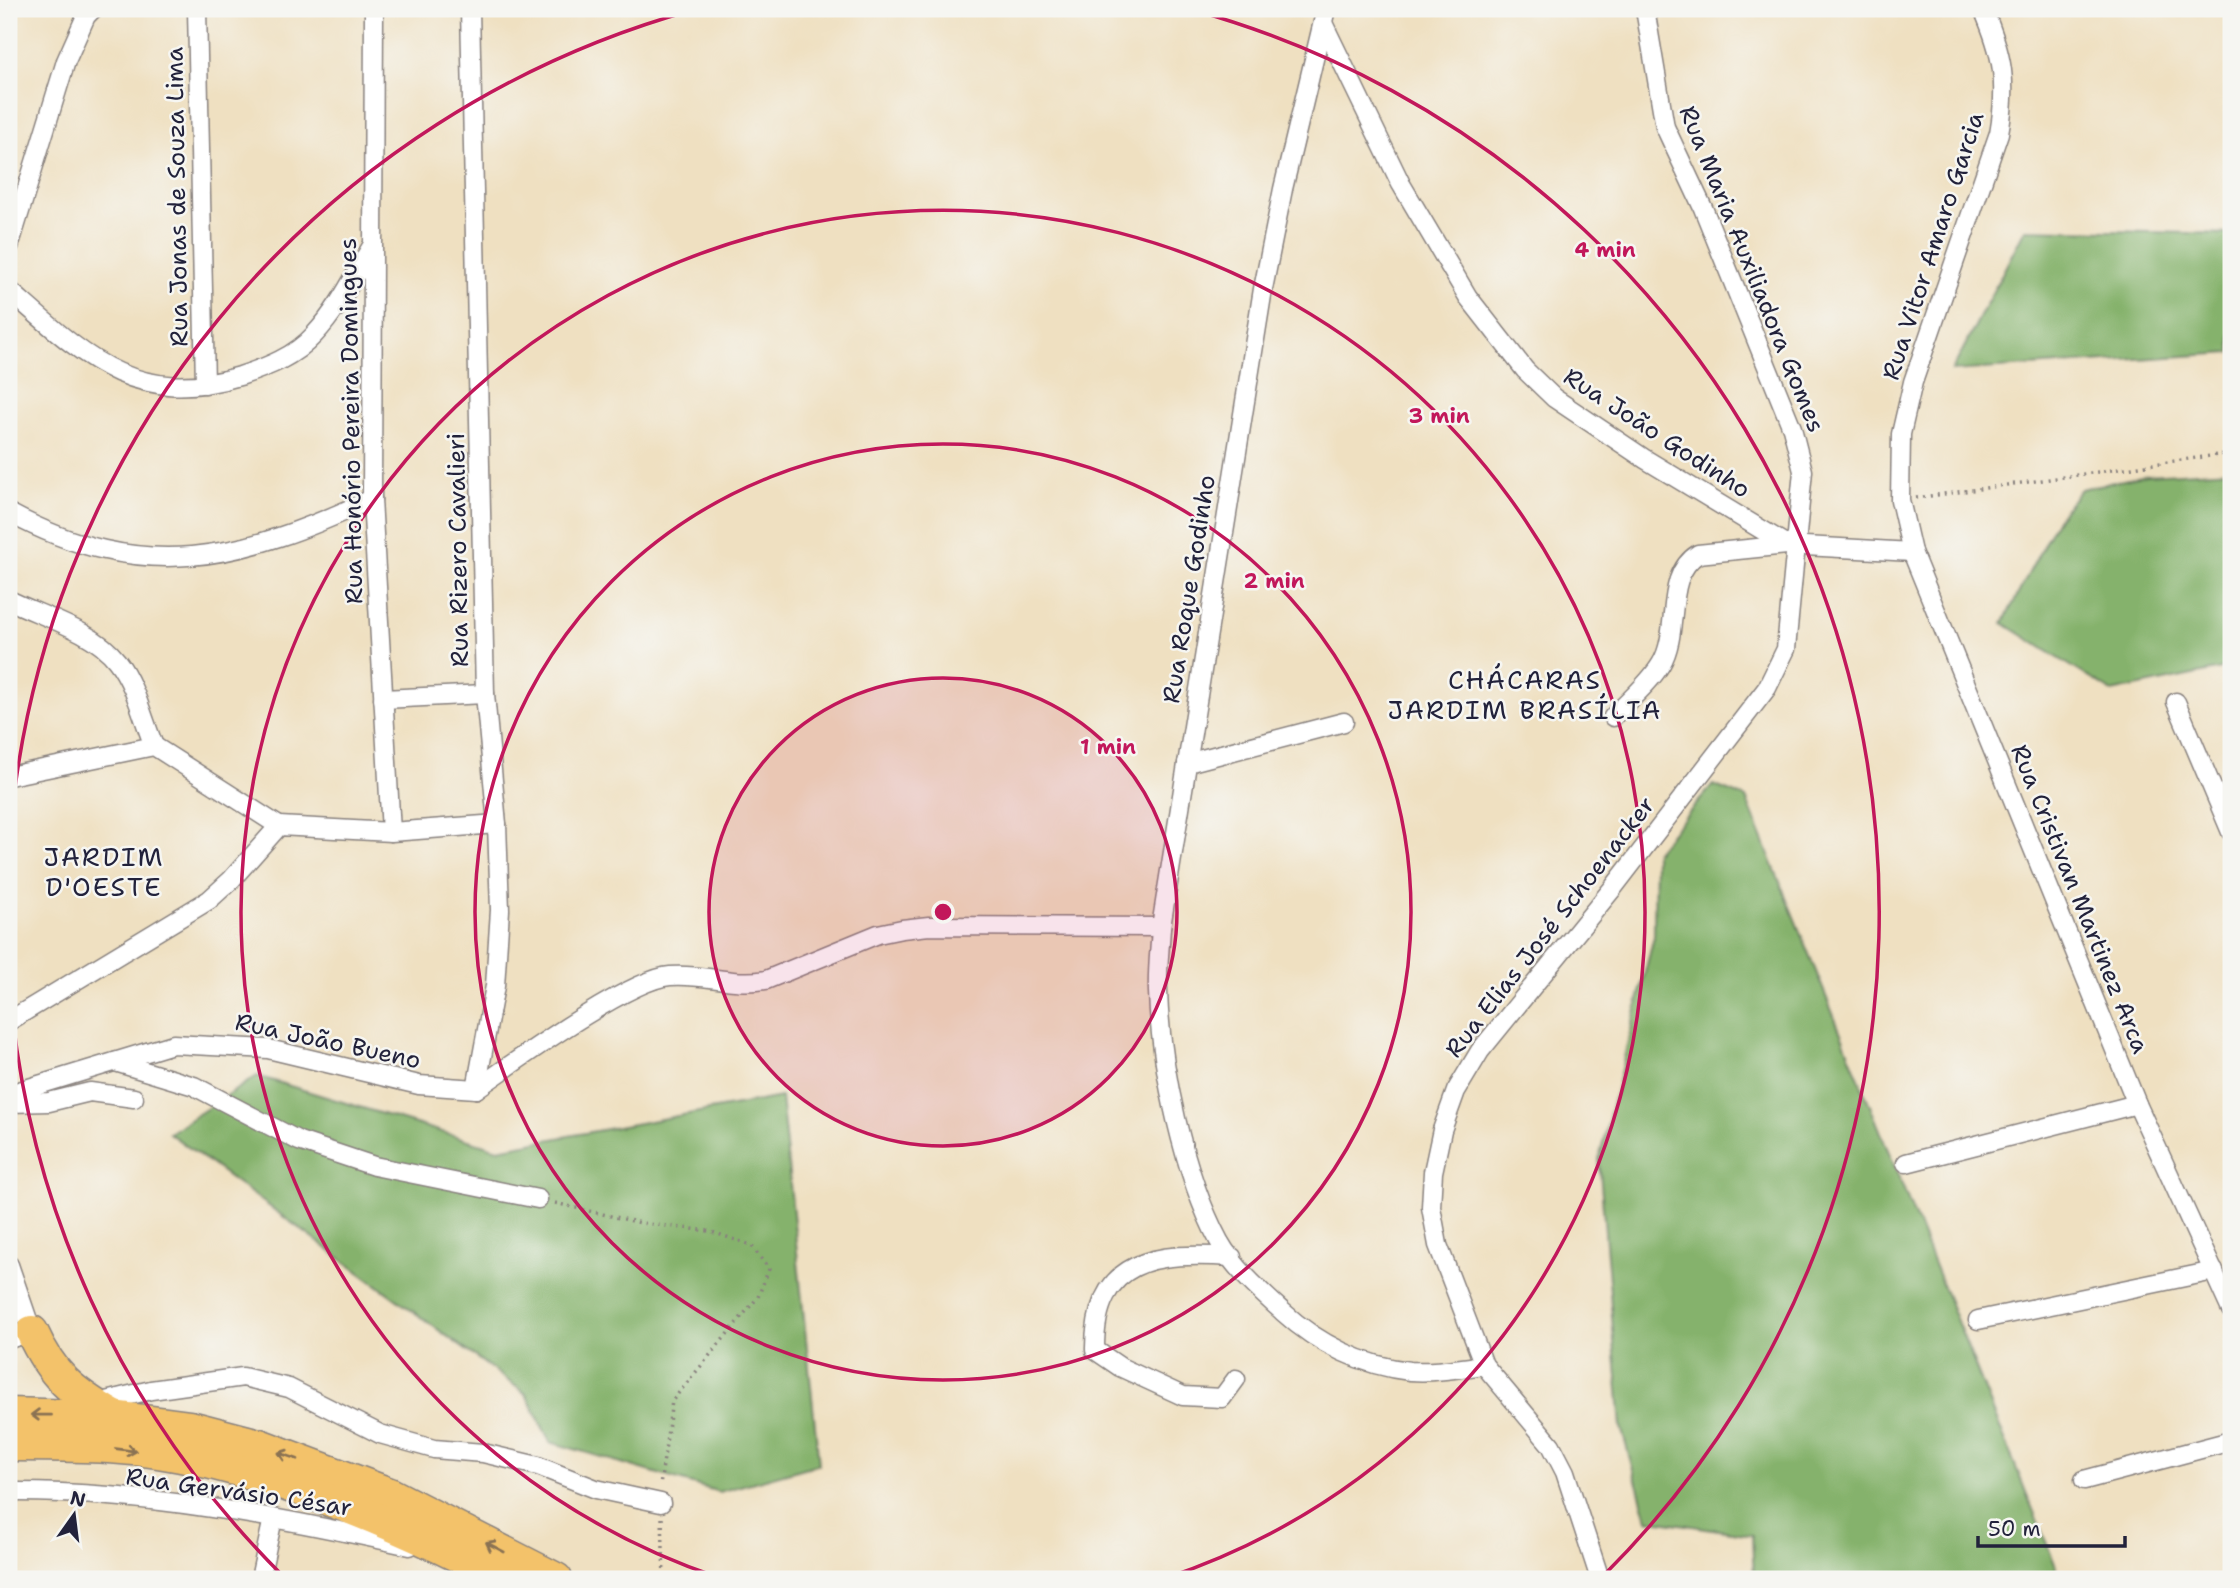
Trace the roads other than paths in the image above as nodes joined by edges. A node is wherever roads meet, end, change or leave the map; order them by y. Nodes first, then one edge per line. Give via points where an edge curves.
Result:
1 (93, 9) edge
2 (197, 9) edge
3 (374, 9) edge
4 (470, 9) edge
5 (1645, 9) edge
6 (1983, 9) edge
7 (1325, 16) edge
8 (373, 246) junction
9 (9, 247) edge
10 (9, 290) edge
11 (205, 384) junction
12 (372, 499) junction
13 (1900, 500) joint
14 (9, 513) edge
15 (1792, 546) junction
16 (1912, 552) junction
17 (9, 600) edge
18 (485, 694) junction
19 (383, 699) junction
20 (2176, 702) dead end
21 (1613, 717) dead end
22 (1344, 722) dead end
23 (154, 746) junction
24 (1187, 763) junction
25 (9, 776) edge
26 (498, 824) junction
27 (279, 825) junction
28 (391, 832) junction
29 (2231, 832) edge
30 (1161, 927) junction
31 (9, 1021) edge
32 (115, 1062) junction
33 (477, 1088) junction
34 (9, 1094) edge
35 (134, 1098) dead end
36 (9, 1103) edge
37 (2137, 1104) junction
38 (1906, 1163) dead end
39 (538, 1199) road end
40 (1231, 1257) junction
41 (9, 1265) edge
42 (2214, 1271) junction
43 (2231, 1310) edge
44 (1978, 1320) dead end
45 (20, 1336) edge
46 (1484, 1365) junction
47 (1236, 1379) dead end
48 (103, 1410) junction
49 (9, 1414) edge
50 (2231, 1441) edge
51 (9, 1445) edge
52 (2084, 1480) dead end
53 (9, 1492) edge
54 (661, 1503) road end
55 (273, 1518) junction
56 (460, 1556) junction
57 (260, 1579) edge
58 (503, 1579) edge
59 (556, 1579) edge
60 (1600, 1579) edge

1 - 9 street via 66,61
2 - 11 street, Rua Jonas de Souza Lima
3 - 8 street, Rua Honório Pereira Domingues
4 - 18 street, Rua Rizero Cavalieri
5 - 15 street, Rua Maria Auxiliadora Gomes via 1665,127 1703,208 1792,428 1803,471
6 - 13 street, Rua Vitor Amaro Garcia via 2004,71 1999,133 1913,382 1901,434
7 - 15 street, Rua João Godinho via 1401,184 1468,297 1525,370 1590,424
7 - 24 street, Rua Roque Godinho via 1263,289
8 - 11 street via 328,317 298,350 262,369
8 - 12 street, Rua Honório Pereira Domingues
10 - 11 street via 103,366 161,385
12 - 14 street via 250,548 174,558 117,554
12 - 19 street, Rua Honório Pereira Domingues
13 - 16 street, Rua Cristivan Martinez Arca
15 - 16 street, Rua João Godinho
15 - 21 street via 1698,554 1686,562 1679,576 1670,645 1661,665
15 - 46 street, Rua Elias José Schoenacker via 1786,649 1767,688 1480,1051 1442,1130 1431,1207 1438,1245
16 - 37 street, Rua Cristivan Martinez Arca
17 - 23 street via 91,640 118,662
18 - 19 street
18 - 26 street, Rua Rizero Cavalieri
19 - 28 street, Rua Honório Pereira Domingues
20 - 29 street
22 - 24 street
23 - 25 street
23 - 27 street
24 - 30 street, Rua Roque Godinho
26 - 28 street
26 - 33 street, Rua Rizero Cavalieri via 500,943
27 - 28 street
27 - 31 street via 209,900
30 - 33 street via 929,926 878,934 766,980 749,983 668,976 614,1000
30 - 40 street, Rua Roque Godinho via 1157,989 1166,1063 1195,1184
32 - 33 street, Rua João Bueno via 173,1044 221,1044 268,1049 419,1085
32 - 34 street, Rua João Bueno
32 - 39 street via 194,1086 299,1141 374,1166
35 - 36 street via 90,1092 49,1102
37 - 38 street
37 - 42 street, Rua Cristivan Martinez Arca
40 - 46 street, Rua Roque Godinho via 1298,1326 1357,1358 1411,1371
40 - 47 street via 1163,1256 1133,1266 1107,1294 1095,1321 1095,1350 1183,1396 1222,1398
41 - 45 street
42 - 43 street, Rua Cristivan Martinez Arca
42 - 44 street
45 - 48 highway via 60,1380
46 - 60 street, Rua Elias José Schoenacker via 1551,1445 1565,1472
48 -> 49 highway
48 - 54 street via 151,1390 243,1377 289,1388 380,1434 434,1449 483,1452 538,1466 596,1489
59 -> 48 highway via 392,1495 327,1469 190,1427
50 - 52 street
51 -> 56 highway via 108,1448 188,1458 373,1515
53 - 55 street, Rua Gervásio César via 54,1492
55 - 56 street, Rua Gervásio César
55 - 57 street
56 - 58 highway

